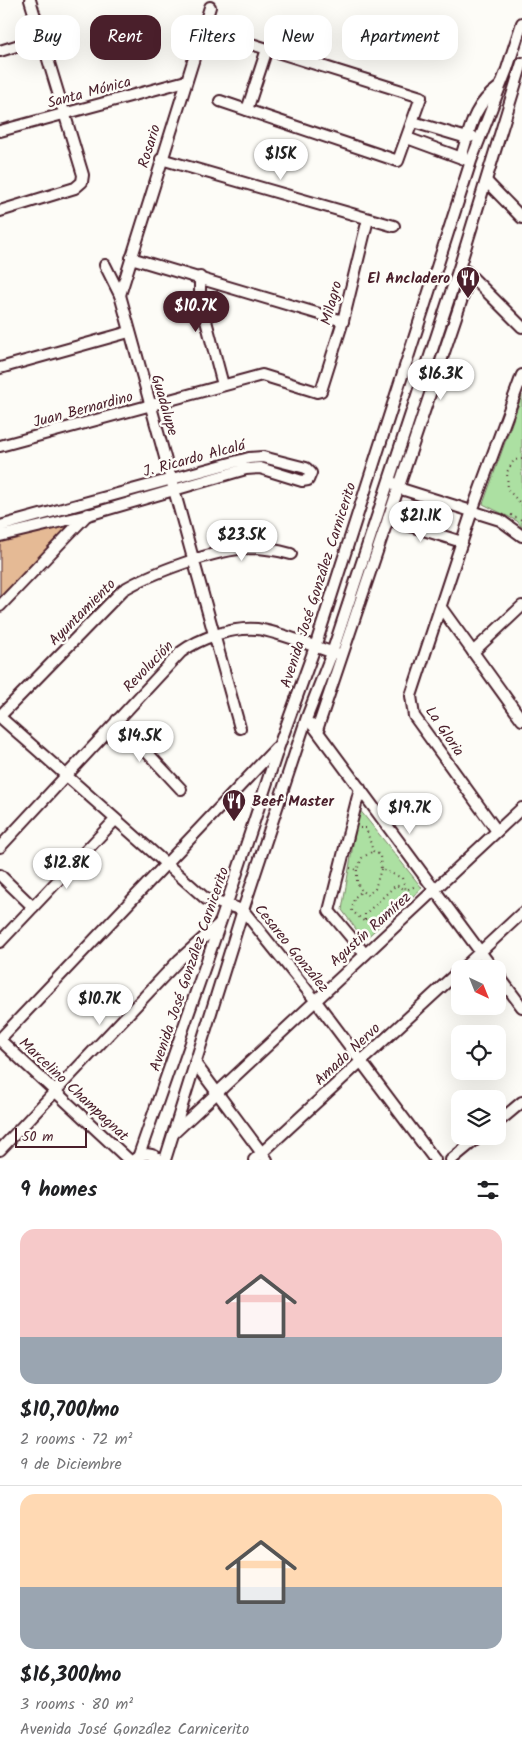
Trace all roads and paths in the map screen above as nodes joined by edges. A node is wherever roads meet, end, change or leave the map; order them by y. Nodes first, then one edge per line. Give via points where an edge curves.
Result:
1 (30, 0) edge
2 (210, 7) dead end
3 (35, 15) edge
4 (522, 23) edge
5 (15, 46) edge
6 (0, 51) edge
7 (49, 60) edge
8 (264, 60) edge
9 (303, 60) edge
10 (522, 64) edge
11 (507, 70) junction
12 (186, 81) junction
13 (520, 81) edge
14 (498, 87) junction
15 (220, 101) dead end
16 (247, 110) junction
17 (65, 114) junction
18 (413, 122) junction
19 (482, 130) junction
20 (0, 131) edge
21 (407, 138) junction
22 (467, 138) junction
23 (161, 159) junction
24 (466, 159) junction
25 (487, 182) junction
26 (0, 211) edge
27 (522, 218) edge
28 (368, 219) junction
29 (394, 226) dead end
30 (131, 258) junction
31 (105, 265) dead end
32 (460, 265) junction
33 (470, 274) junction
34 (200, 276) junction
35 (120, 295) junction
36 (342, 321) junction
37 (522, 327) edge
38 (129, 332) junction
39 (0, 368) edge
40 (522, 375) edge
41 (223, 385) junction
42 (317, 392) joint
43 (150, 407) junction
44 (0, 446) edge
45 (522, 459) edge
46 (390, 478) junction
47 (172, 485) junction
48 (398, 488) junction
49 (100, 499) junction
50 (522, 505) edge
51 (472, 511) junction
52 (506, 513) dead end
53 (88, 515) junction
54 (388, 519) junction
55 (522, 520) edge
56 (0, 526) edge
57 (0, 536) edge
58 (522, 536) edge
59 (462, 542) junction
60 (291, 554) dead end
61 (193, 562) junction
62 (0, 606) edge
63 (522, 606) edge
64 (442, 609) junction
65 (215, 636) junction
66 (315, 647) junction
67 (332, 652) junction
68 (473, 652) junction
69 (342, 656) junction
70 (521, 714) edge
71 (0, 716) edge
72 (306, 716) junction
73 (118, 720) junction
74 (240, 728) dead end
75 (317, 730) junction
76 (278, 746) junction
77 (65, 775) junction
78 (360, 788) junction
79 (181, 789) dead end
80 (522, 808) edge
81 (114, 820) junction
82 (356, 828) dead end
83 (497, 831) junction
84 (0, 848) edge
85 (373, 851) junction
86 (351, 860) dead end
87 (166, 866) junction
88 (381, 868) junction
89 (358, 870) junction
90 (0, 875) edge
91 (416, 886) dead end
92 (406, 890) junction
93 (435, 890) junction
94 (362, 892) junction
95 (226, 906) junction
96 (33, 907) junction
97 (243, 910) junction
98 (522, 913) edge
99 (220, 924) junction
100 (0, 942) edge
101 (480, 952) junction
102 (365, 954) junction
103 (471, 960) edge
104 (486, 960) edge
105 (451, 978) edge
106 (506, 985) edge
107 (315, 1000) junction
108 (522, 1007) edge
109 (0, 1039) edge
110 (361, 1061) junction
111 (195, 1063) junction
112 (55, 1092) junction
113 (217, 1093) junction
114 (522, 1102) edge
115 (506, 1115) edge
116 (173, 1135) junction
117 (469, 1145) edge
118 (0, 1150) edge
119 (136, 1158) edge
120 (261, 1158) edge
121 (128, 1160) edge
122 (160, 1160) edge
123 (165, 1160) edge
124 (435, 1160) edge
125 (451, 1160) edge

1 - 3 street
2 - 12 street, Rosario
4 - 11 street, Avenida José González Carnicerito
5 - 6 street
7 - 17 street
8 - 16 street
9 - 18 street via 421,97
10 - 13 street, Avenida José González Carnicerito
11 - 13 street
11 - 14 street, Avenida José González Carnicerito
12 - 17 street, Santa Mónica
12 - 23 street, Rosario
13 - 25 street, Avenida José González Carnicerito
14 - 19 street, Avenida José González Carnicerito
14 - 22 street via 484,98 476,110
15 - 16 street
16 - 21 street via 398,162
17 - 20 street, Santa Mónica
17 - 26 street via 83,175 82,182 75,188
18 - 21 street
18 - 22 street
19 - 22 street
19 - 24 street, Avenida José González Carnicerito
21 - 24 street
22 - 24 street
23 - 28 street
23 - 30 street, Rosario
24 - 66 street, Avenida José González Carnicerito
25 - 27 street
25 - 32 street, Avenida José González Carnicerito
28 - 29 street
28 - 36 street, Milagro
30 - 34 street
30 - 35 street, Rosario
31 - 35 street, Guadalupe
32 - 33 street
32 - 46 street, Avenida José González Carnicerito
33 - 37 street
33 - 48 street
34 - 36 street
34 - 41 street via 200,298
35 - 38 street, Guadalupe
36 - 42 street, Milagro via 323,387
38 - 39 street
38 - 43 street, Guadalupe
40 - 51 street
41 - 42 street, Juan Bernardino via 262,375
41 - 43 street, Juan Bernardino
43 - 44 street, Juan Bernardino
43 - 47 street, Guadalupe
45 - 50 path via 514,460 507,472 508,490
46 - 48 street
46 - 67 street, Avenida José González Carnicerito
47 - 47 street, J. Ricardo Alcalá via 246,469 260,468 302,481 308,480 311,473 306,468 263,457 228,462
47 - 49 street, J. Ricardo Alcalá
47 - 53 street, J. Ricardo Alcalá
47 - 61 street, Guadalupe
48 - 51 street
48 - 54 street
49 - 53 street
49 - 56 street, J. Ricardo Alcalá
51 - 58 street via 500,520
51 - 59 street
52 - 55 path
53 - 57 street, J. Ricardo Alcalá
53 - 62 street
54 - 59 street
54 - 69 street
59 - 64 street
60 - 61 street, Ayuntamiento via 248,548
61 - 65 street, Guadalupe
61 - 71 street, Ayuntamiento via 140,580 123,590
63 - 68 street
64 - 68 street
64 - 83 street, La Gloria via 411,696 411,706 414,716
65 - 66 street, Revolución via 239,629 258,629
65 - 73 street, Revolución via 190,645 181,652
65 - 74 street, Guadalupe
66 - 67 street, Revolución
66 - 76 street, Avenida José González Carnicerito
67 - 69 street, Revolución
67 - 72 street, Avenida José González Carnicerito
68 - 70 street
69 - 75 street
71 - 77 street, Cesareo González
72 - 75 street
72 - 97 street, Avenida José González Carnicerito
73 - 77 street, Revolución
73 - 79 street
75 - 78 street
76 - 87 street
76 - 95 street, Avenida José González Carnicerito
77 - 81 street, Cesareo González
77 - 84 street, Revolución
78 - 93 street
78 - 102 street via 329,911
80 - 83 street, Agustín Ramírez
81 - 87 street, Cesareo González
81 - 96 street
82 - 85 path via 366,828
83 - 93 street, Agustín Ramírez
85 - 88 path via 380,855
85 - 89 path via 362,858
86 - 89 path via 349,868
87 - 95 street, Cesareo González via 206,899
87 - 109 street
88 - 92 path via 402,878
88 - 94 path via 374,889 367,895
89 - 94 path via 357,883
90 - 96 street
91 - 92 path
92 - 94 path via 396,884 364,914 366,922 352,911 354,898
93 - 101 street
93 - 102 street, Agustín Ramírez
95 - 97 street, Cesareo González
95 - 99 street, Avenida José González Carnicerito
96 - 100 street
97 - 107 street, Cesareo González
97 - 111 street, Avenida José González Carnicerito
98 - 101 street, Amado Nervo
99 - 112 street via 179,960
99 - 119 street, Avenida José González Carnicerito
101 - 103 street, Amado Nervo
101 - 104 street
102 - 107 street, Agustín Ramírez
105 - 110 street, Amado Nervo
106 - 108 street
107 - 110 street, Cesareo González
107 - 113 street, Agustín Ramírez
109 - 112 street, Marcelino Champagnat
110 - 120 street, Amado Nervo
110 - 124 street, Cesareo González
111 - 113 street
111 - 116 street, Avenida José González Carnicerito
112 - 118 street
112 - 121 street, Marcelino Champagnat
113 - 116 street, Agustín Ramírez
113 - 120 street
114 - 115 street
116 - 123 street, Avenida José González Carnicerito
117 - 125 street
119 - 122 street via 153,1155

